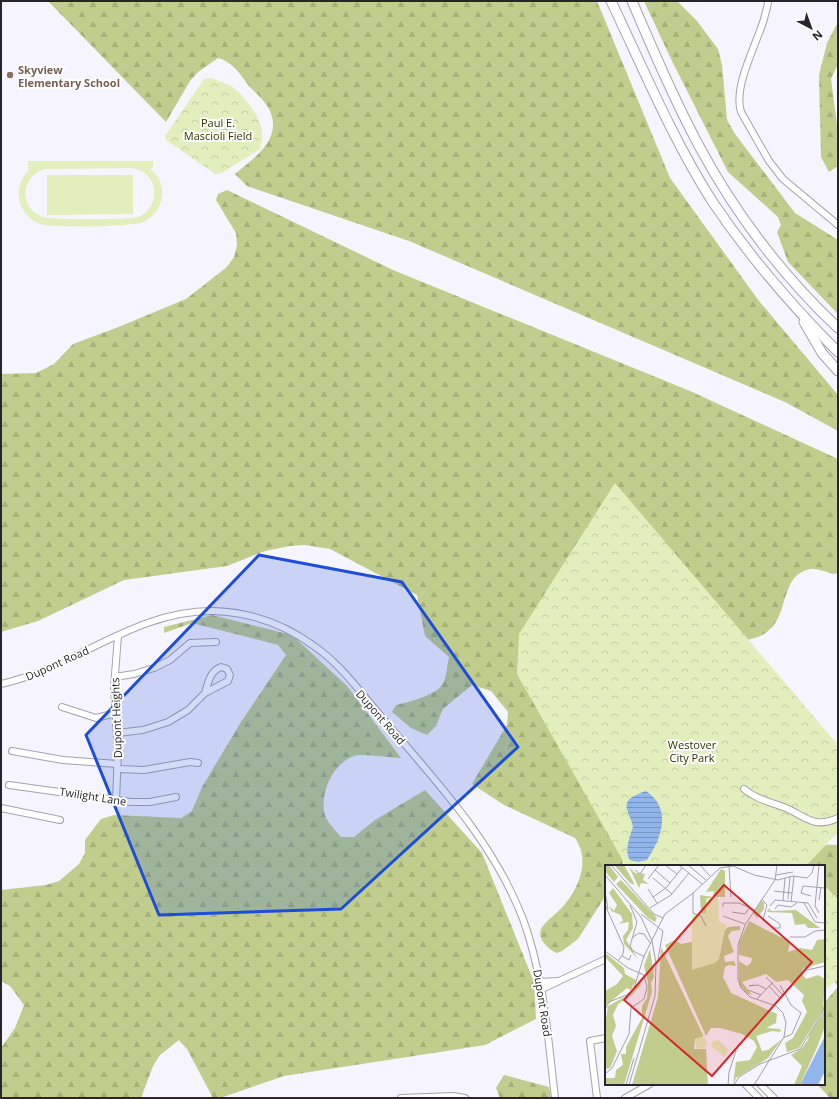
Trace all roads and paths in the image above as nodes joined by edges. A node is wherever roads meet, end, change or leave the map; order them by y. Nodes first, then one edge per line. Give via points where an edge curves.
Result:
1 (611, 1) edge
2 (632, 1) edge
3 (768, 1) edge
4 (838, 225) edge
5 (797, 310) junction
6 (838, 328) edge
7 (838, 352) edge
8 (838, 371) edge
9 (118, 636) junction
10 (216, 642) dead end
11 (115, 676) junction
12 (1, 684) edge
13 (205, 693) junction
14 (62, 707) dead end
15 (116, 713) junction
16 (117, 733) junction
17 (12, 751) dead end
18 (198, 763) dead end
19 (117, 767) junction
20 (9, 785) dead end
21 (744, 789) dead end
22 (176, 797) dead end
23 (116, 800) junction
24 (1, 808) edge
25 (838, 818) edge
26 (60, 820) dead end
27 (605, 959) edge
28 (558, 981) junction
29 (540, 982) junction
30 (542, 989) junction
31 (605, 1038) edge
32 (648, 1085) edge
33 (746, 1085) edge
34 (761, 1085) edge
35 (401, 1098) edge
36 (465, 1098) edge
37 (556, 1098) edge
38 (597, 1098) edge
39 (625, 1098) edge
40 (759, 1098) edge
41 (774, 1098) edge

1 - 5 highway via 663,111 712,200 767,276
2 - 6 highway via 678,105 718,179 763,245
3 - 4 street via 760,33 740,85 738,104 783,179
5 - 7 highway
5 - 8 highway via 822,353
9 - 11 street, Dupont Heights
9 - 12 street, Dupont Road via 32,674
9 - 29 street, Dupont Road via 169,616 227,612 272,623 302,638 325,654 426,769 482,838 523,919
10 - 11 street via 190,643 170,660 154,668
11 - 15 street, Dupont Heights
13 - 13 street via 228,682 228,669 222,667 215,670
13 - 16 street via 188,710 168,722 139,731
14 - 15 street via 96,718
15 - 16 street, Dupont Heights
16 - 19 street, Dupont Heights
17 - 19 street
18 - 19 street via 190,762 138,771
19 - 23 street, Dupont Heights
20 - 23 street, Twilight Lane
21 - 25 street via 754,797 786,808 810,821 821,822
22 - 23 street, Twilight Lane via 145,802
24 - 26 street
27 - 28 street
28 - 29 street
28 - 30 street
29 - 30 street, Dupont Road
30 - 37 street, Dupont Road
31 - 38 street via 590,1041
32 - 39 street
33 - 40 street
34 - 41 street
35 - 36 street

